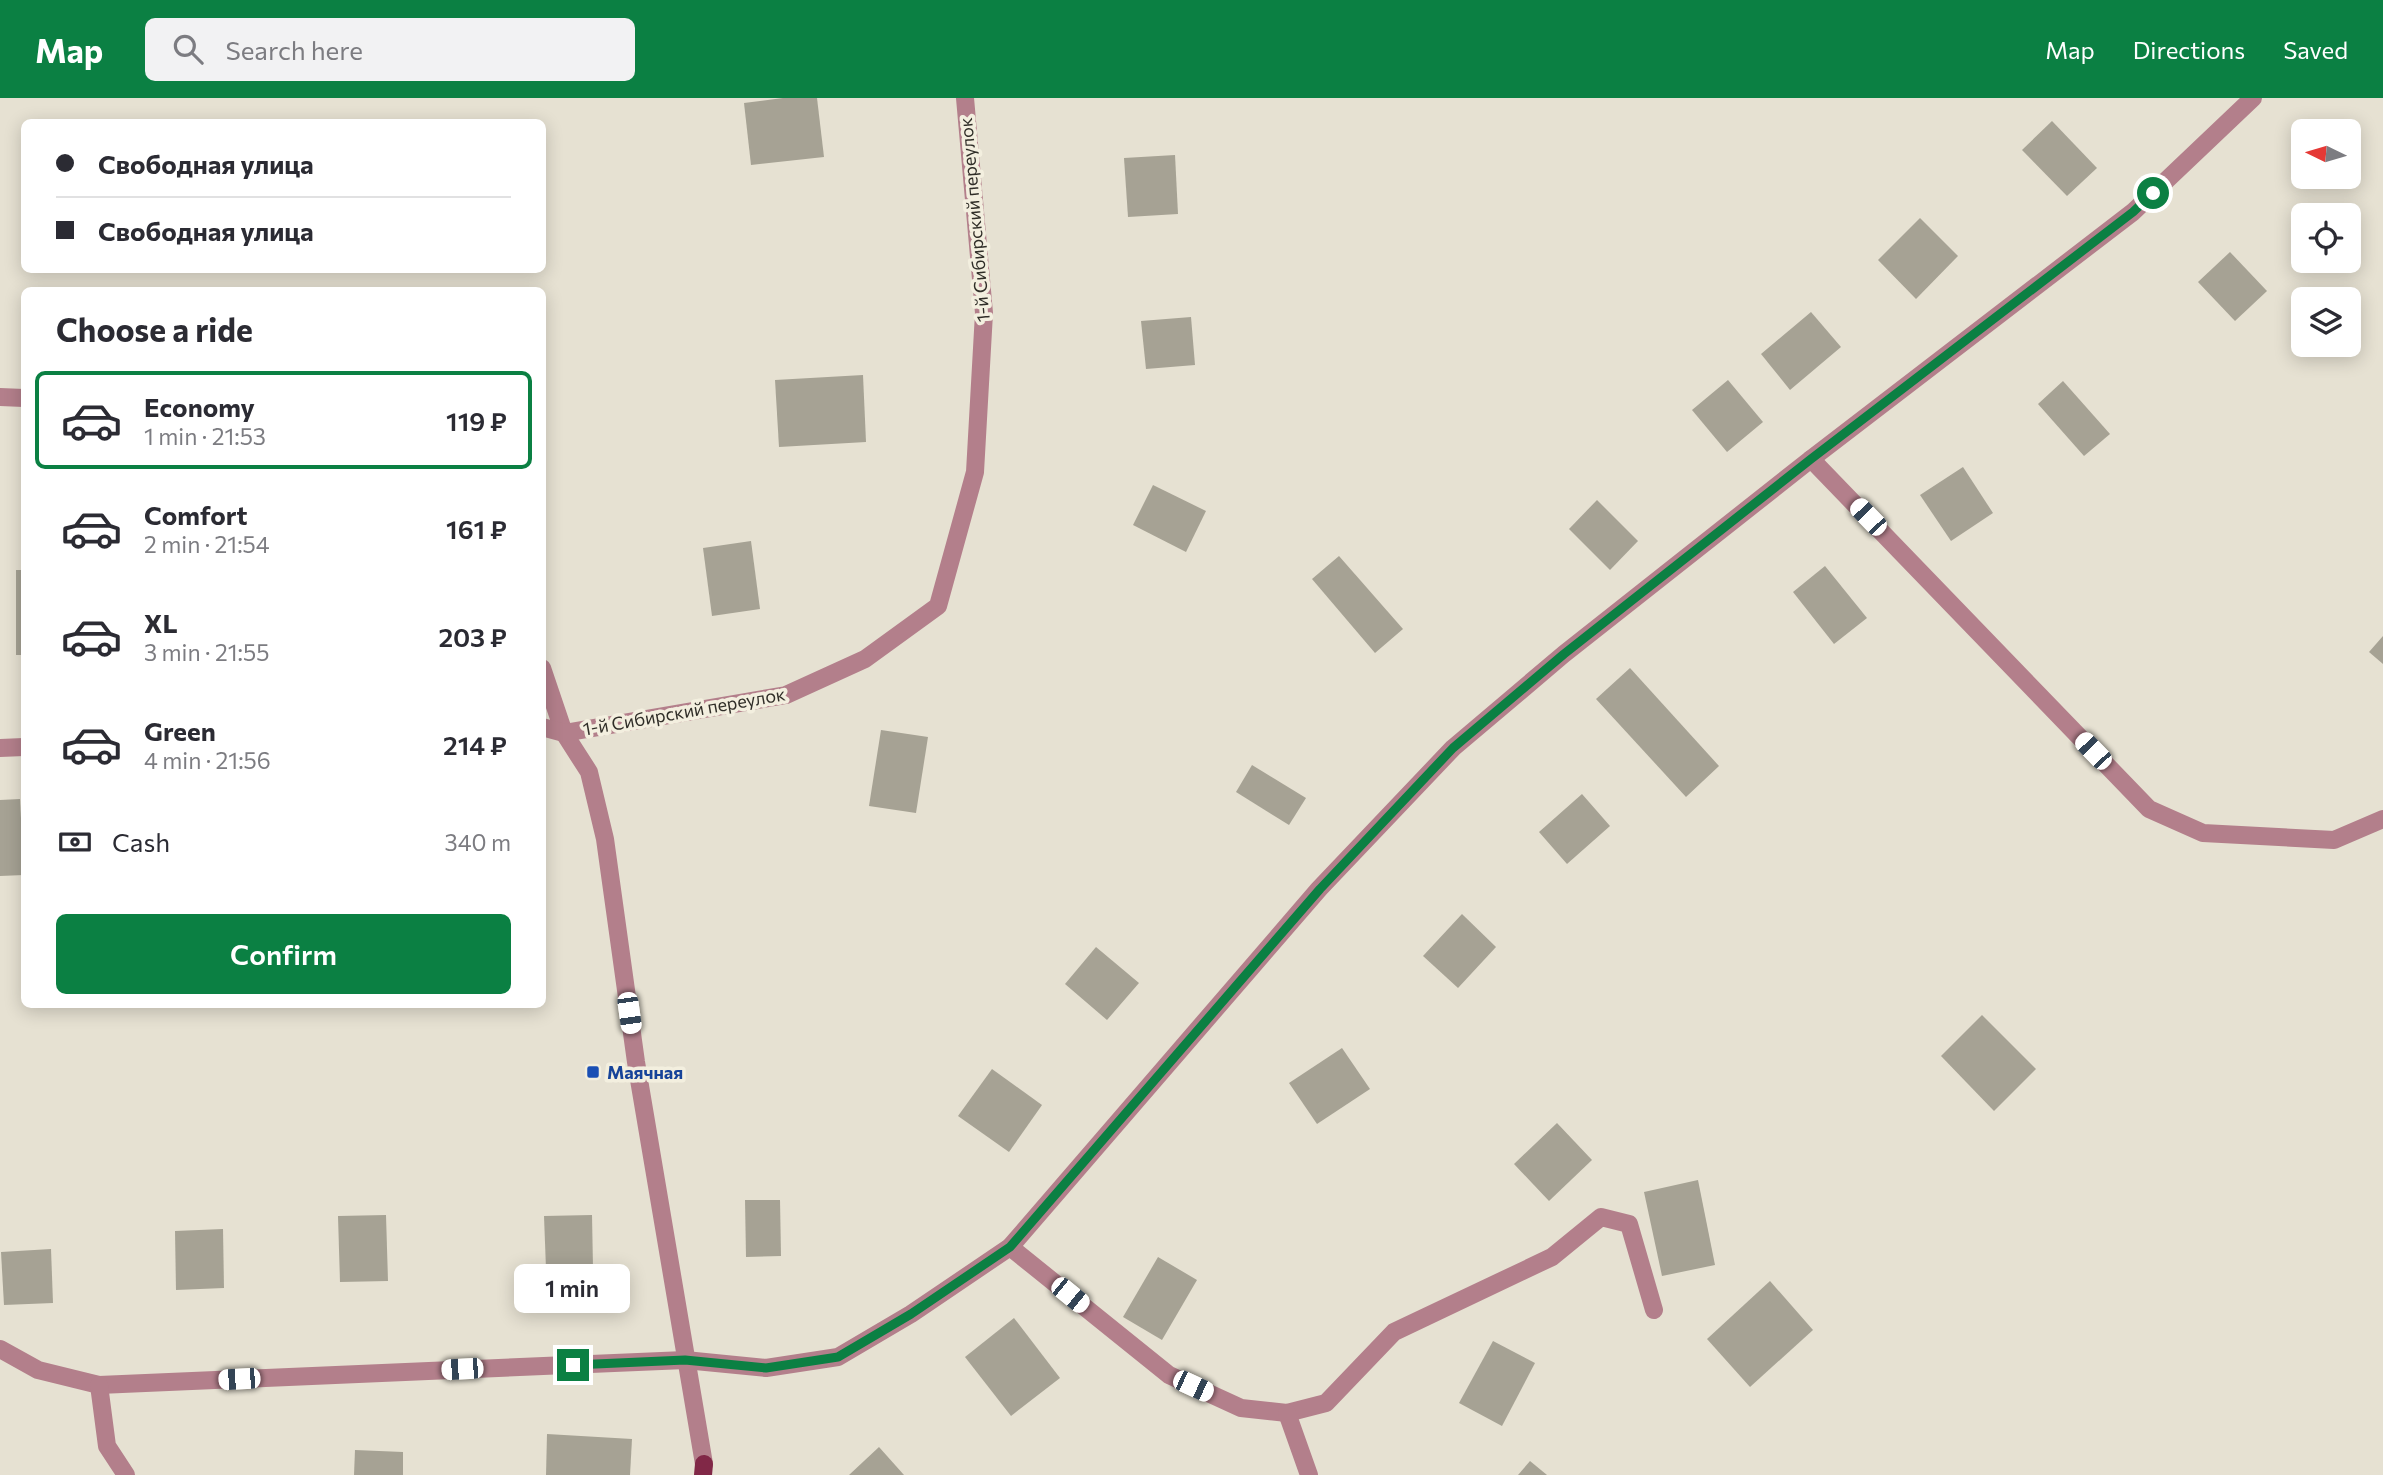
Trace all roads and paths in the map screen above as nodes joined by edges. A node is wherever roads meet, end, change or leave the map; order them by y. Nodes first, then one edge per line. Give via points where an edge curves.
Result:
1 (965, 98) edge
2 (2253, 98) edge
3 (0, 397) edge
4 (21, 398) edge
5 (1811, 459) junction
6 (546, 680) edge
7 (546, 728) edge
8 (564, 733) junction
9 (21, 747) edge
10 (0, 748) edge
11 (2383, 819) edge
12 (1010, 1247) junction
13 (1654, 1310) dead end
14 (0, 1349) edge
15 (685, 1360) junction
16 (99, 1385) junction
17 (1287, 1413) junction
18 (704, 1470) edge
19 (126, 1475) edge
20 (1309, 1475) edge

1 - 8 street, 1-й Сибирский переулок via 984,313 975,472 938,606 864,659 786,695
2 - 5 street via 2133,212
3 - 4 street
5 - 11 street via 2150,809 2203,833 2334,839
5 - 12 street via 1453,748 1320,889
6 - 8 street
7 - 8 street
8 - 15 street via 589,772 605,839
9 - 10 street
12 - 15 street via 838,1357 766,1368
12 - 17 street via 1169,1375 1241,1408
13 - 17 street via 1629,1224 1601,1217 1552,1257 1394,1332 1325,1403
14 - 16 street via 38,1370
15 - 16 street
15 - 18 street
16 - 19 street via 107,1446
17 - 20 street

